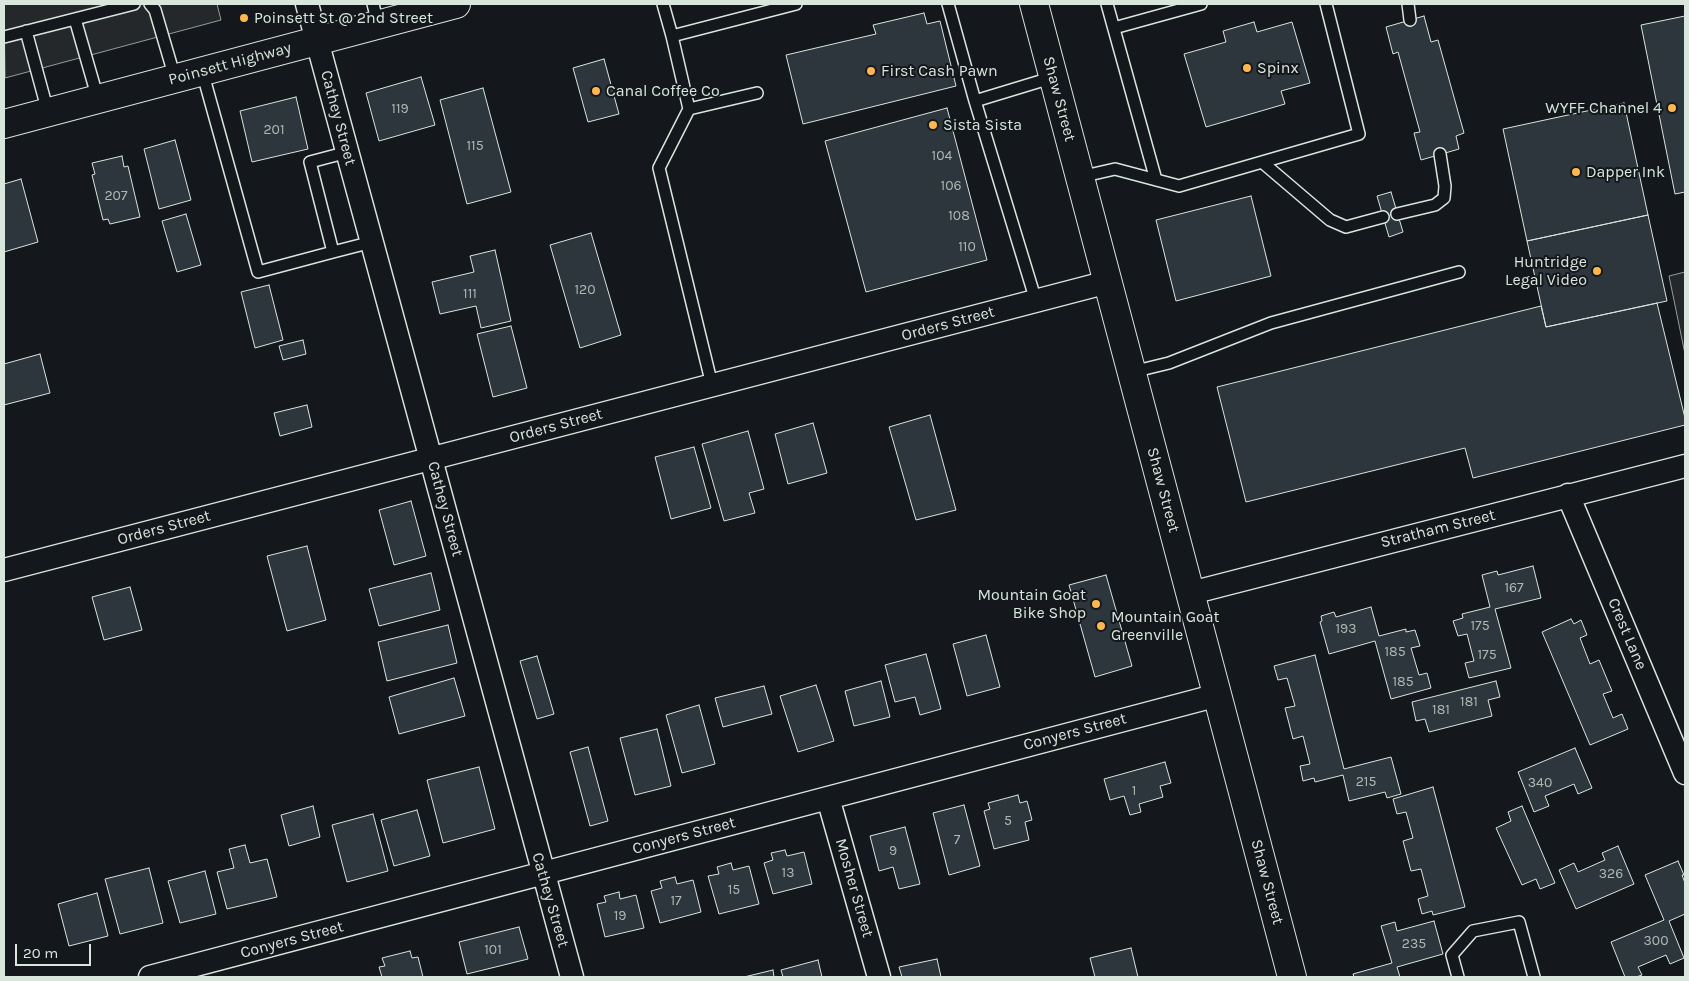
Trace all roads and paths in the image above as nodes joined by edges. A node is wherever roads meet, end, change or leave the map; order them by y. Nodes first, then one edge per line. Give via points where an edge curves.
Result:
1 (134, 4) edge
2 (150, 4) edge
3 (308, 4) edge
4 (663, 4) edge
5 (796, 4) edge
6 (948, 4) edge
7 (1034, 4) edge
8 (1107, 4) edge
9 (1201, 4) edge
10 (1326, 4) edge
11 (1408, 4) edge
12 (444, 5) edge
13 (376, 14) edge
14 (75, 19) junction
15 (1410, 20) dead end
16 (1114, 28) junction
17 (26, 31) junction
18 (672, 36) junction
19 (4, 37) edge
20 (317, 40) junction
21 (202, 71) junction
22 (175, 78) junction
23 (1054, 78) junction
24 (757, 93) dead end
25 (98, 99) junction
26 (975, 101) junction
27 (689, 109) junction
28 (48, 112) junction
29 (4, 124) edge
30 (348, 152) junction
31 (1440, 154) dead end
32 (1262, 162) junction
33 (1080, 177) junction
34 (1156, 180) junction
35 (1397, 214) dead end
36 (1383, 217) dead end
37 (372, 242) junction
38 (332, 252) junction
39 (1459, 272) dead end
40 (1108, 282) junction
41 (1036, 301) junction
42 (1132, 372) junction
43 (712, 385) junction
44 (431, 458) junction
45 (1685, 466) edge
46 (1568, 495) junction
47 (4, 570) edge
48 (1191, 593) junction
49 (1218, 695) junction
50 (1685, 773) edge
51 (828, 798) junction
52 (543, 873) junction
53 (150, 977) edge
54 (572, 977) edge
55 (879, 977) edge
56 (1292, 977) edge
57 (1458, 977) edge
58 (1534, 977) edge

1 - 14 lane
2 - 22 lane via 155,10
3 - 20 street, Cathey Street
4 - 18 lane
5 - 18 lane
6 - 26 lane
7 - 23 main road, Shaw Street
8 - 16 lane
9 - 16 lane
10 - 32 lane via 1359,134
11 - 15 lane
12 - 13 main road, Poinsett Highway
13 - 20 main road, Poinsett Highway
14 - 17 lane
14 - 25 lane
16 - 34 lane
17 - 19 lane
17 - 28 lane
18 - 27 lane
20 - 21 main road, Poinsett Highway
20 - 30 street, Cathey Street
21 - 22 main road, Poinsett Highway
21 - 38 lane via 258,272
22 - 25 main road, Poinsett Highway
23 - 26 lane
23 - 33 main road, Shaw Street
24 - 27 lane
25 - 28 main road, Poinsett Highway
26 - 41 lane
27 - 43 lane via 659,168
28 - 29 main road, Poinsett Highway
30 - 37 street, Cathey Street
30 - 38 lane via 310,162
31 - 35 lane via 1444,198 1435,205
32 - 34 lane via 1179,186
32 - 36 lane via 1330,220 1346,227
33 - 34 lane via 1115,169
33 - 40 main road, Shaw Street
37 - 38 lane
37 - 44 street, Cathey Street
39 - 42 lane via 1271,323 1169,364
40 - 41 street, Orders Street
40 - 42 main road, Shaw Street
41 - 43 street, Orders Street
42 - 48 main road, Shaw Street
43 - 44 street, Orders Street
44 - 47 street, Orders Street
44 - 52 street, Cathey Street
45 - 46 street, Stratham Street
46 - 48 street, Stratham Street
46 - 50 street, Crest Lane
48 - 49 main road, Shaw Street
49 - 51 street, Conyers Street
49 - 56 main road, Shaw Street
51 - 52 street, Conyers Street
51 - 55 street, Mosher Street
52 - 53 street, Conyers Street
52 - 54 street, Cathey Street
57 - 58 lane via 1452,956 1473,932 1519,922

